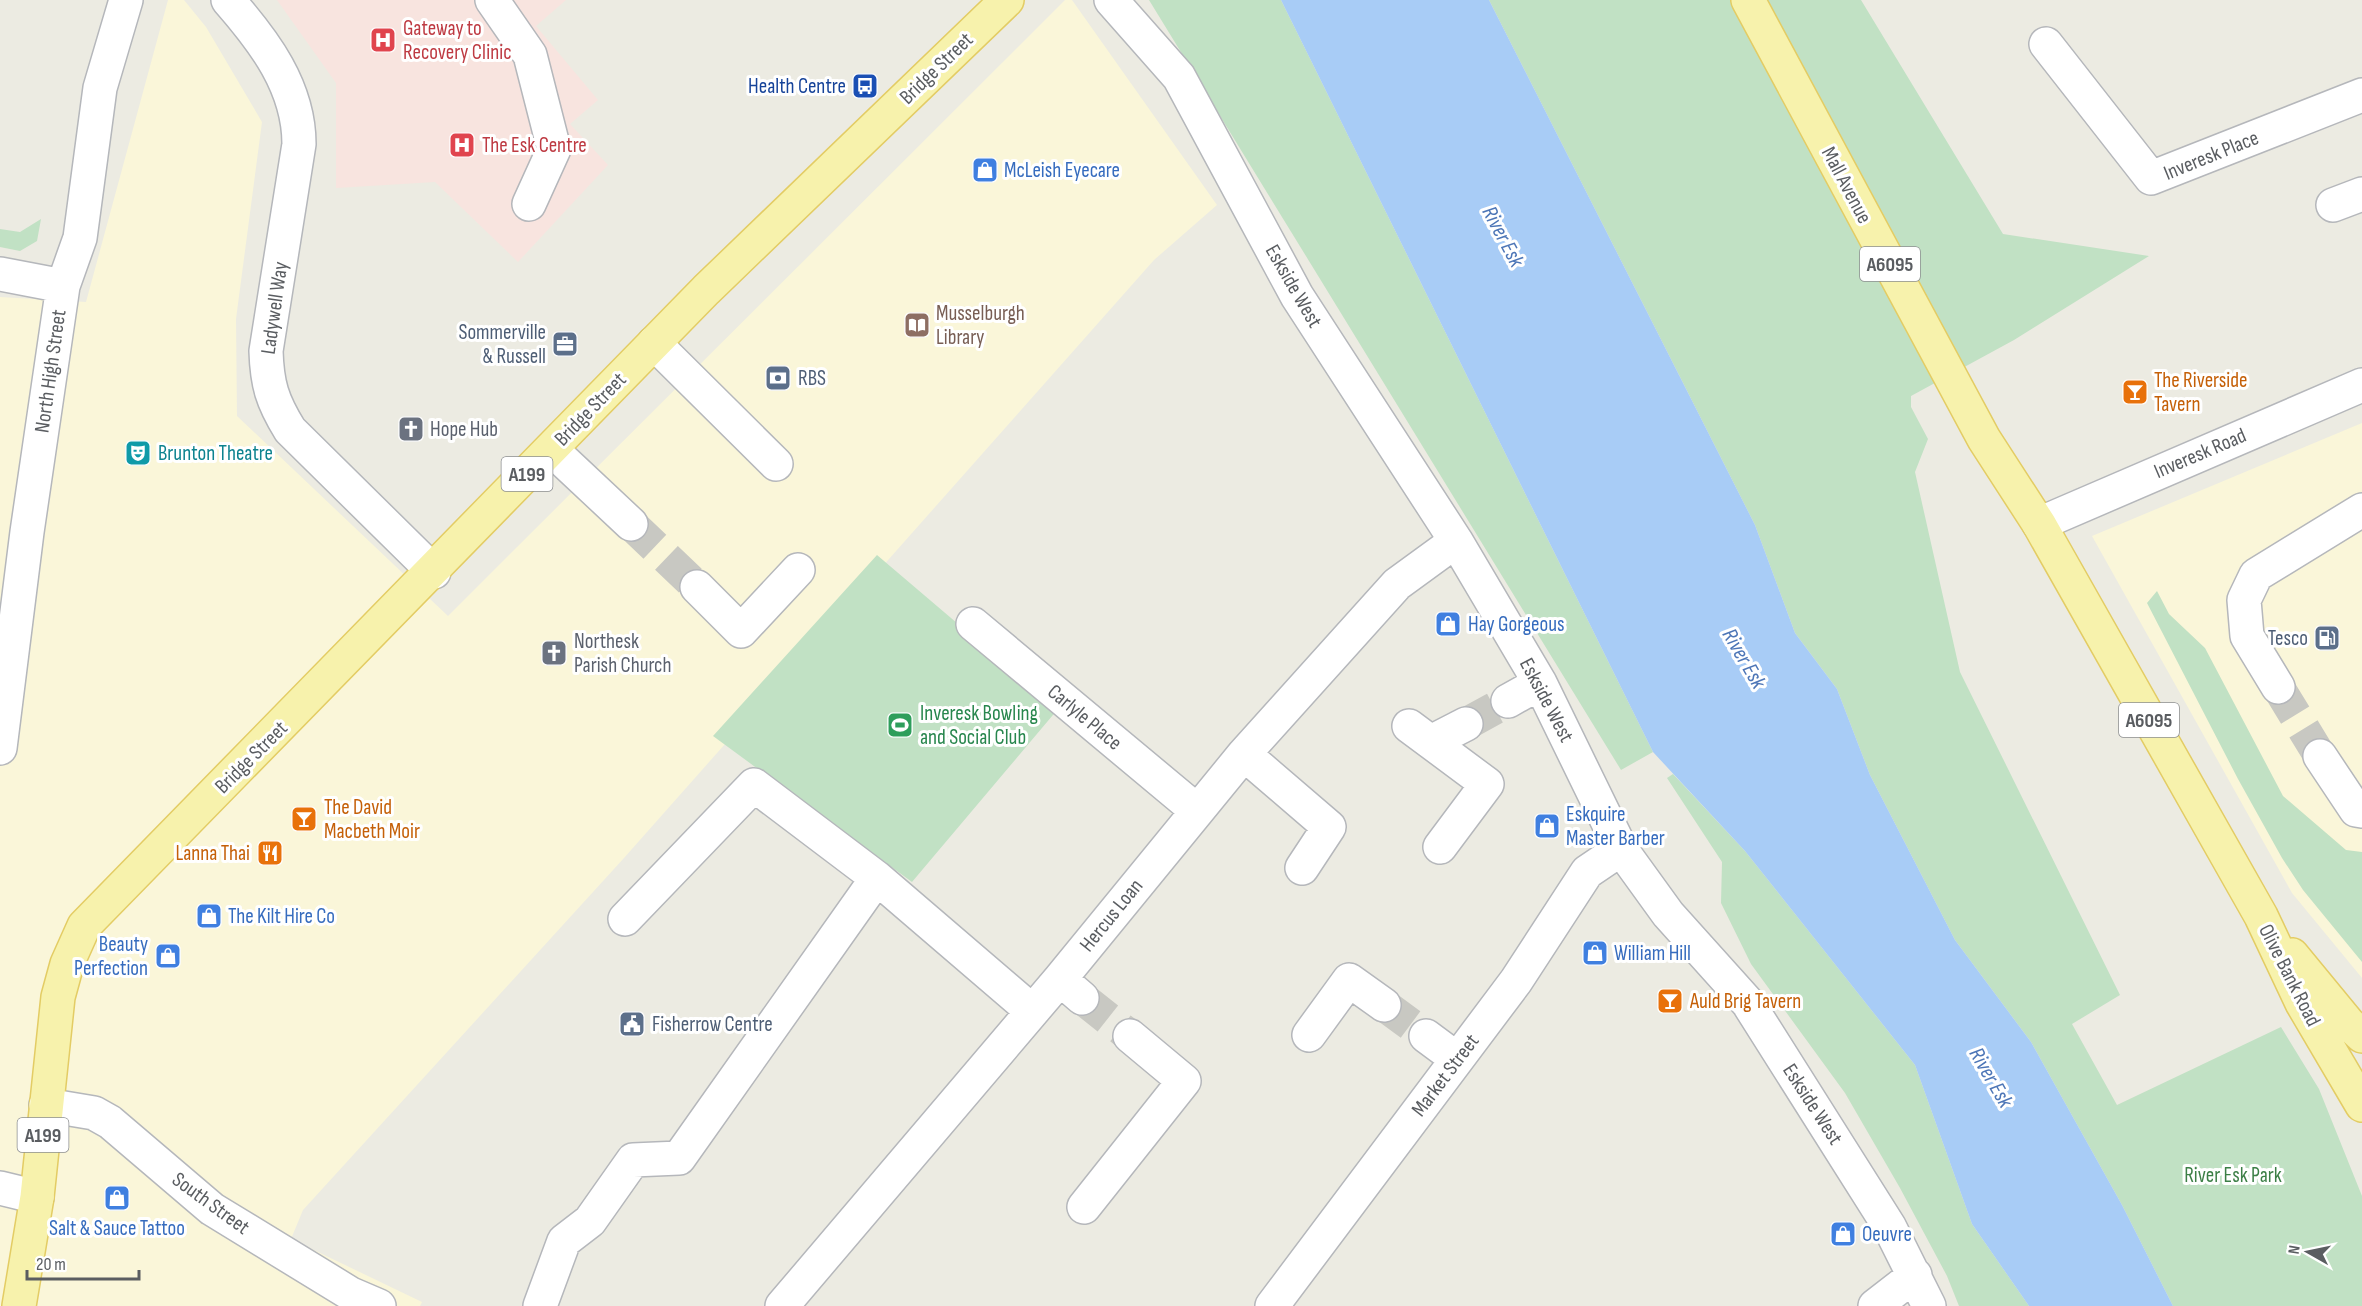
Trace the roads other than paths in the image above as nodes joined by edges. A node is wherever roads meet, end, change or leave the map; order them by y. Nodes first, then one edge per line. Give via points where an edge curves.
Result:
1 (126, 0) edge
2 (492, 0) edge
3 (1007, 0) edge
4 (1111, 0) edge
5 (1748, 0) edge
6 (242, 4) edge
7 (2046, 44) dead end
8 (2362, 95) edge
9 (529, 204) dead end
10 (0, 274) edge
11 (63, 286) junction
12 (654, 343) junction
13 (2362, 385) edge
14 (551, 449) junction
15 (776, 464) dead end
16 (2362, 510) edge
17 (632, 524) tunnel mouth
18 (2039, 524) junction
19 (1456, 541) junction
20 (798, 570) dead end
21 (434, 572) junction
22 (697, 587) tunnel mouth
23 (973, 624) dead end
24 (1540, 683) junction
25 (2278, 687) tunnel mouth
26 (1508, 701) tunnel mouth
27 (1466, 724) tunnel mouth
28 (0, 748) edge
29 (1244, 754) junction
30 (2320, 756) tunnel mouth
31 (1196, 810) junction
32 (2362, 811) edge
33 (1440, 847) dead end
34 (1622, 849) junction
35 (1302, 868) dead end
36 (877, 879) junction
37 (2260, 916) junction
38 (625, 919) dead end
39 (1384, 1005) tunnel mouth
40 (1032, 1011) junction
41 (1309, 1035) dead end
42 (1130, 1036) tunnel mouth
43 (1426, 1036) tunnel mouth
44 (2362, 1036) edge
45 (1457, 1059) junction
46 (46, 1105) junction
47 (2362, 1105) edge
48 (0, 1188) edge
49 (37, 1197) junction
50 (1084, 1207) dead end
51 (1915, 1275) junction
52 (19, 1306) edge
53 (379, 1306) edge
54 (540, 1306) edge
55 (782, 1306) edge
56 (1272, 1306) edge
57 (1875, 1306) edge
58 (1929, 1306) edge

1 - 11 street, North High Street via 100,88 80,238
2 - 9 street via 530,55 554,149
3 - 12 main road, Bridge Street / A199
4 - 19 street, Eskside West via 1179,77 1297,296
5 - 18 main road, Mall Avenue / A6095 via 1984,439
6 - 21 street, Ladywell Way via 284,75 299,122 266,351 267,381 276,408 290,429
7 - 8 street, Inveresk Place via 2151,178
10 - 11 street
11 - 28 street, North High Street
12 - 14 main road, Bridge Street / A199
12 - 15 street
13 - 18 street, Inveresk Road
14 - 17 street
14 - 21 main road, Bridge Street / A199
16 - 25 street via 2256,575 2244,600 2247,636
18 - 37 main road, A6095
19 - 24 street, Eskside West
19 - 29 street, Hercus Loan via 1397,584
20 - 22 street via 741,631
21 - 46 main road, Bridge Street / A199 via 84,926 58,997
23 - 31 street, Carlyle Place
24 - 26 street
24 - 34 street, Eskside West
27 - 33 street via 1420,734 1487,784
29 - 31 street, Hercus Loan
29 - 35 street via 1329,827
30 - 32 street via 2356,810
31 - 40 street, Hercus Loan via 1071,989
34 - 45 street, Market Street via 1587,872 1516,981
34 - 51 street, Eskside West via 1668,914 1748,1003 1889,1226
36 - 38 street via 754,785
36 - 40 street
36 - 54 street via 679,1158 633,1160 590,1221 564,1241
37 - 44 main road, Olive Bank Road / A6095
37 - 47 main road, Olive Bank Road / A6095 via 2302,1004
39 - 41 street via 1349,980
40 - 55 street, Hercus Loan
42 - 50 street via 1184,1082
43 - 45 street
45 - 56 street, Market Street
46 - 49 main road, A199
46 - 53 street, South Street via 94,1113 110,1122 212,1209 351,1294
48 - 49 street
49 - 52 main road, A199
51 - 57 street
51 - 58 street, Eskside West

